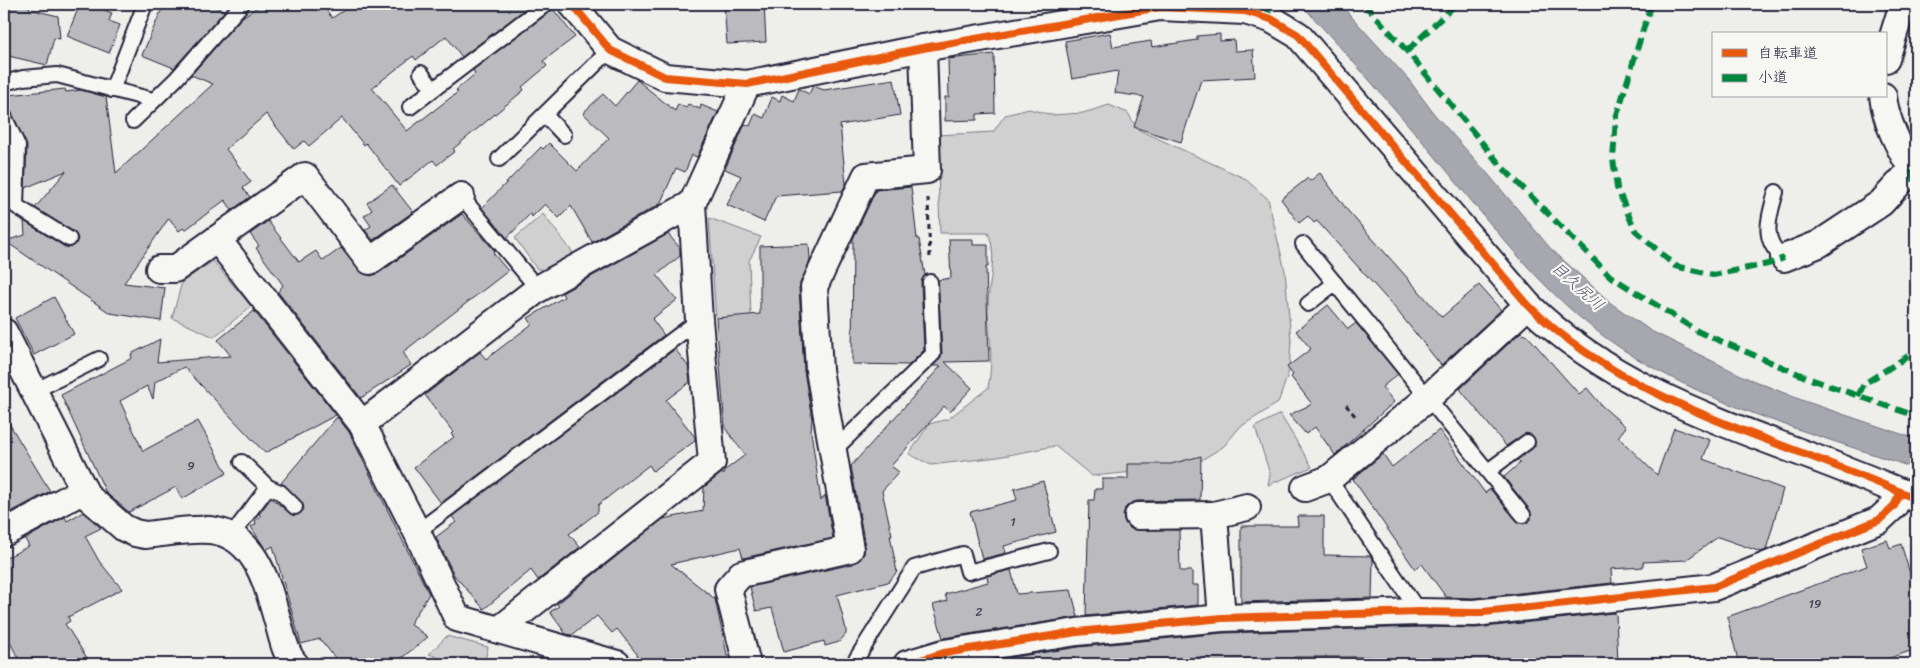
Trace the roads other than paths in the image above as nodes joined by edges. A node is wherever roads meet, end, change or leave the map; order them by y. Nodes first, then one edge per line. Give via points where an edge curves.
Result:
1 (146, 4) edge
2 (242, 4) edge
3 (546, 4) edge
4 (572, 4) edge
5 (1903, 4) edge
6 (923, 48) junction
7 (610, 50) junction
8 (1888, 53) edge
9 (421, 73) dead end
10 (4, 83) edge
11 (747, 84) junction
12 (433, 89) junction
13 (112, 90) junction
14 (1883, 98) edge
15 (153, 100) junction
16 (410, 107) dead end
17 (545, 115) junction
18 (4, 116) edge
19 (133, 121) dead end
20 (564, 135) dead end
21 (499, 159) dead end
22 (1914, 168) edge
23 (1776, 192) dead end
24 (461, 196) joint
25 (692, 204) junction
26 (69, 239) dead end
27 (217, 239) junction
28 (1303, 244) dead end
29 (1784, 258) joint
30 (159, 269) dead end
31 (930, 282) road end
32 (1335, 283) junction
33 (538, 289) junction
34 (1308, 304) dead end
35 (1528, 305) junction
36 (699, 320) junction
37 (4, 332) edge
38 (99, 359) dead end
39 (34, 391) junction
40 (1429, 396) junction
41 (362, 424) junction
42 (1527, 442) dead end
43 (832, 452) junction
44 (242, 462) dead end
45 (1488, 471) junction
46 (1317, 484) joint
47 (268, 487) junction
48 (84, 490) junction
49 (1908, 496) edge
50 (295, 507) dead end
51 (1247, 507) dead end
52 (1214, 515) junction
53 (1523, 515) dead end
54 (1138, 516) dead end
55 (417, 532) junction
56 (4, 533) edge
57 (231, 536) junction
58 (1049, 551) dead end
59 (1419, 612) junction
60 (1222, 618) junction
61 (499, 630) junction
62 (295, 664) edge
63 (617, 664) edge
64 (747, 664) edge
65 (852, 664) edge
66 (907, 664) edge

1 - 13 lane
2 - 15 lane via 176,79
3 - 12 lane
4 - 7 street
5 - 8 street
6 - 11 street
6 - 35 street via 1160,7 1245,11 1271,19 1298,35
6 - 43 street via 927,170 866,176 814,288 819,370
7 - 11 street via 665,76
7 - 17 lane
9 - 12 lane
10 - 13 lane via 57,75
11 - 25 street
12 - 16 lane
13 - 15 lane
14 - 22 street via 1894,139
15 - 19 lane
17 - 20 lane
17 - 21 lane
18 - 26 lane via 18,146 16,206
22 - 29 street via 1881,203 1819,244
23 - 29 lane via 1768,232 1771,244
24 - 27 street via 370,261 305,176
24 - 33 lane
25 - 33 street
25 - 36 street
27 - 30 street via 175,269
27 - 41 street
28 - 32 lane
31 - 43 lane via 933,354
32 - 34 lane
32 - 40 lane
33 - 41 street
35 - 40 street
35 - 49 street via 1583,352 1646,390
36 - 55 lane
36 - 61 street via 712,462
37 - 39 street
38 - 39 lane
39 - 48 street
40 - 45 lane
40 - 46 street
41 - 55 street
42 - 45 lane
43 - 64 street via 850,549 741,574 728,589
44 - 47 lane
45 - 53 lane
46 - 59 lane
47 - 50 lane via 280,492
47 - 57 lane
48 - 56 street
48 - 57 street via 124,528 135,533 209,530
49 - 59 street via 1879,520 1714,587 1474,613
51 - 52 street
52 - 54 street
52 - 60 street
55 - 61 street via 457,618
57 - 62 street via 250,551 264,574 285,647
58 - 65 lane via 968,572 963,554 914,568
59 - 60 street
60 - 66 street via 1068,634 944,653
61 - 63 street

